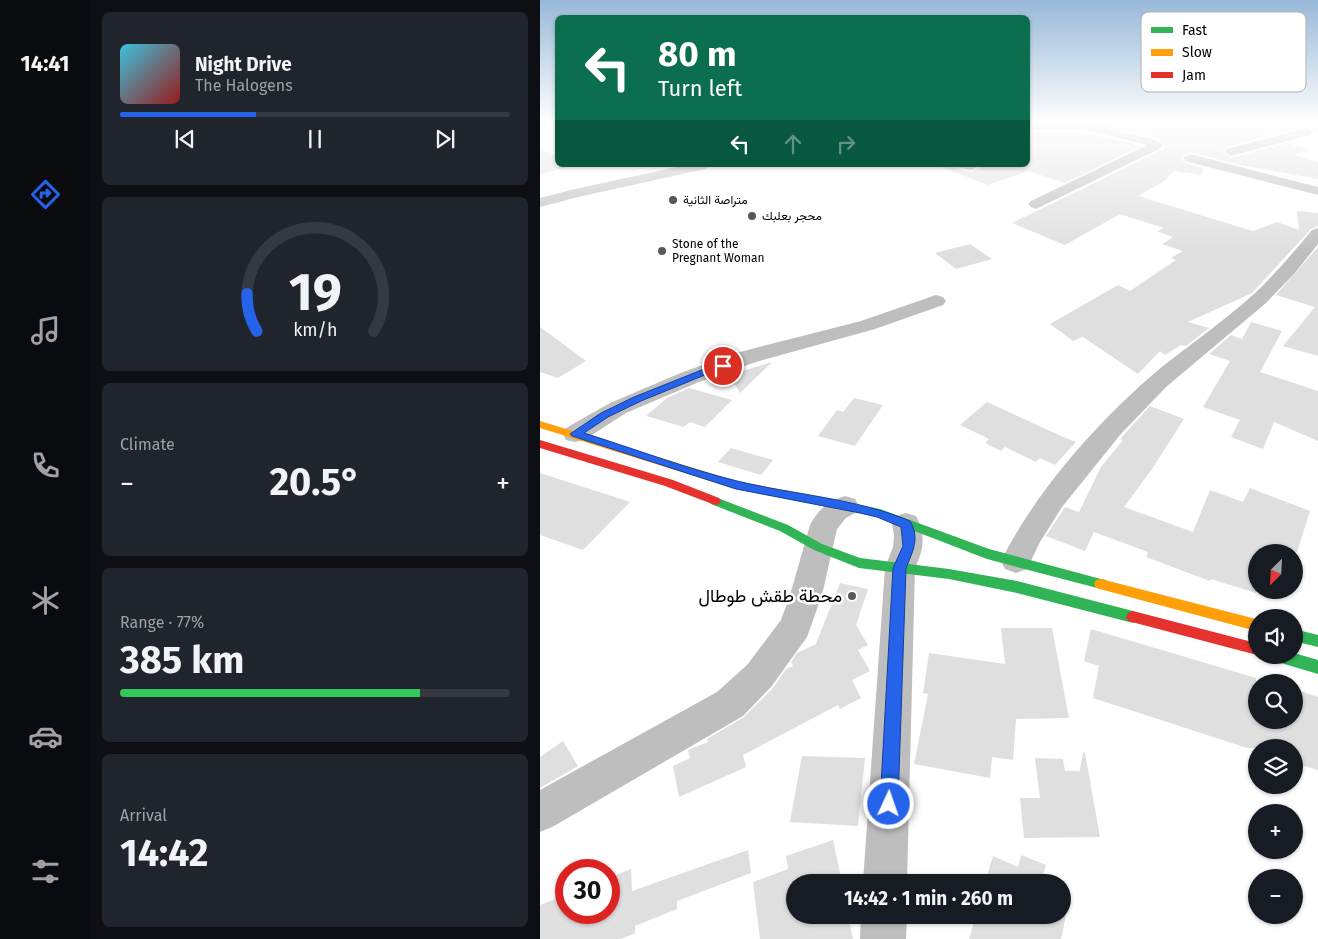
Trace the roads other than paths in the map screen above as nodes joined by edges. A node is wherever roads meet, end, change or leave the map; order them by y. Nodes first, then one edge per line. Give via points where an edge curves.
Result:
1 (696, 167) edge
2 (1113, 167) edge
3 (1224, 167) edge
4 (1318, 191) edge
5 (540, 202) edge
6 (1036, 204) dead end
7 (1316, 239) edge
8 (936, 301) dead end
9 (540, 424) edge
10 (576, 434) junction
11 (540, 444) edge
12 (845, 506) junction
13 (906, 524) junction
14 (818, 548) junction
15 (1016, 561) junction
16 (900, 568) junction
17 (1248, 623) edge
18 (1303, 638) edge
19 (1318, 642) edge
20 (1248, 647) edge
21 (1303, 663) edge
22 (1318, 667) edge
23 (540, 812) edge
24 (885, 874) edge
25 (884, 924) edge
26 (883, 939) edge

1 - 5 street
2 - 6 street
3 - 4 street
7 - 15 street via 1259,299 1164,377 1111,429 1052,500
8 - 10 street via 868,325 748,357 691,377 618,408
9 - 10 main road
10 - 12 main road via 736,485
11 - 14 main road via 669,483 784,528
12 - 13 main road via 880,513
12 - 14 street via 828,519
13 - 15 main road
13 - 16 street via 909,546
14 - 16 main road via 859,563
14 - 23 street via 795,627 759,676 730,704
15 - 17 main road
16 - 20 main road via 949,574 1026,590
16 - 24 street
18 - 19 main road
21 - 22 main road
25 - 26 street

